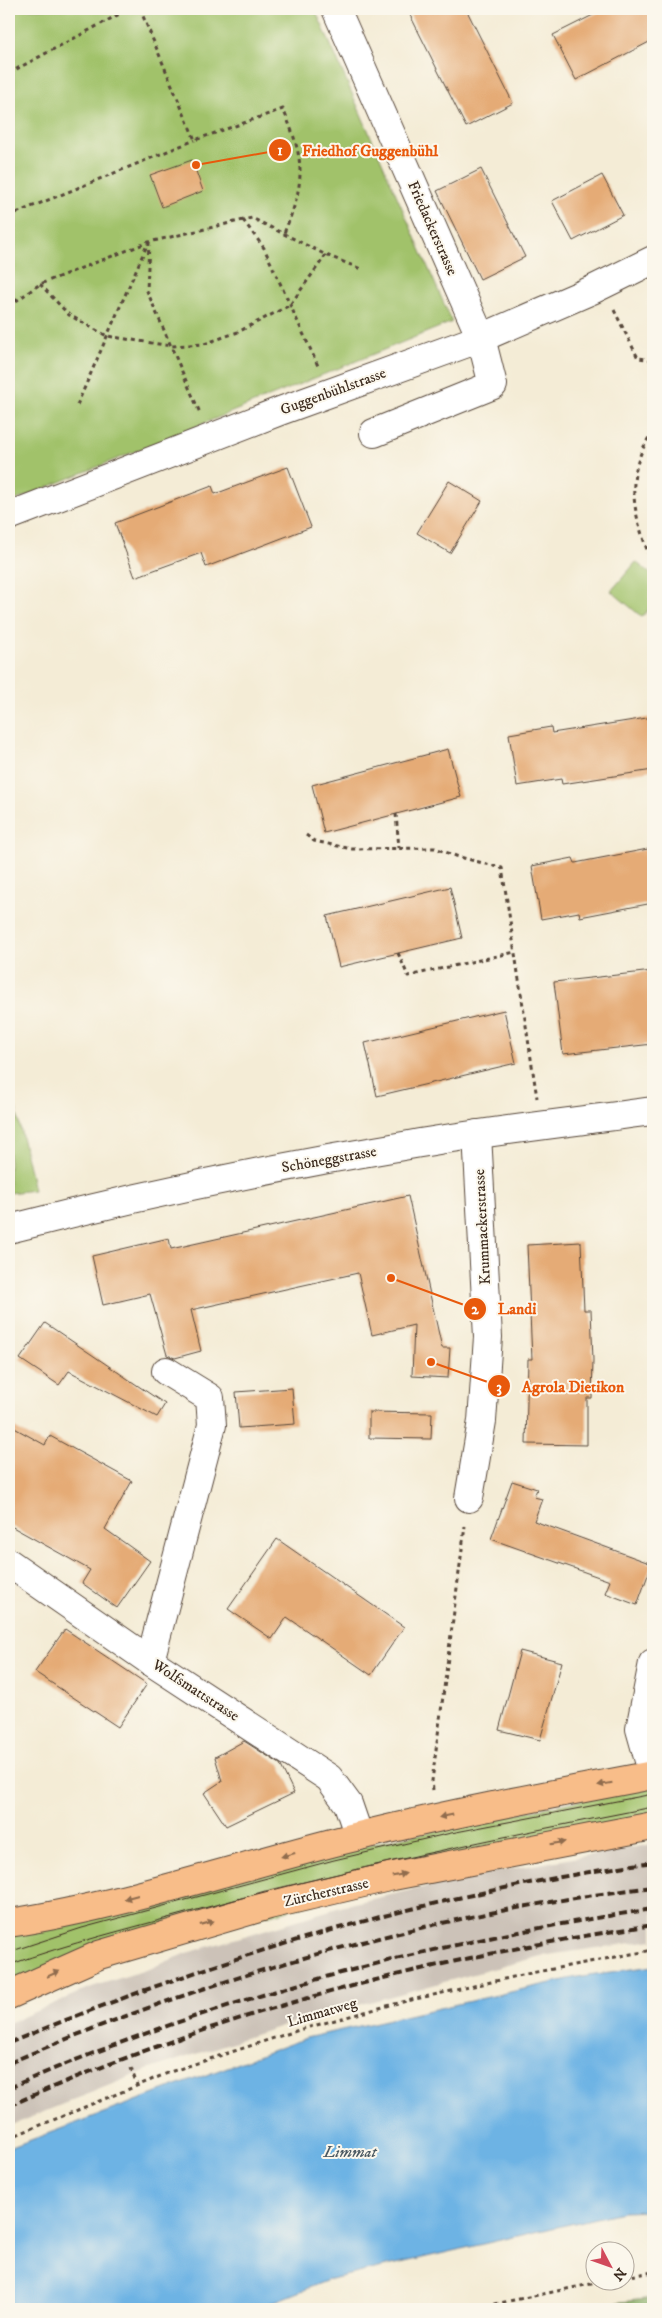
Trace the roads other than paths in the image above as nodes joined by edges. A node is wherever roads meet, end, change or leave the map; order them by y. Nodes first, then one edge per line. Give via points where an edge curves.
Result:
1 (336, 9) edge
2 (653, 260) edge
3 (481, 338) junction
4 (374, 434) dead end
5 (9, 516) edge
6 (653, 1111) edge
7 (477, 1134) junction
8 (9, 1229) edge
9 (166, 1371) dead end
10 (469, 1498) road end
11 (9, 1564) edge
12 (150, 1660) junction
13 (653, 1663) edge
14 (653, 1775) edge
15 (653, 1826) edge
16 (359, 1836) junction
17 (9, 1922) edge
18 (9, 1995) edge

1 - 3 street, Friedackerstrasse
2 - 3 street, Guggenbühlstrasse
3 - 4 street, Friedackerstrasse via 492,386
3 - 5 street, Guggenbühlstrasse via 210,437
6 - 7 street, Schöneggstrasse
7 - 8 street, Schöneggstrasse via 252,1173
7 - 10 street, Krummackerstrasse via 488,1337 482,1421
9 - 12 street via 210,1398 212,1425
11 - 12 street, Wolfsmattstrasse
12 - 16 street, Wolfsmattstrasse via 329,1778 348,1804
13 - 14 street via 640,1729
14 -> 16 main road
18 -> 15 main road, Zürcherstrasse via 99,1955 269,1905 393,1876
16 -> 17 main road via 70,1913

